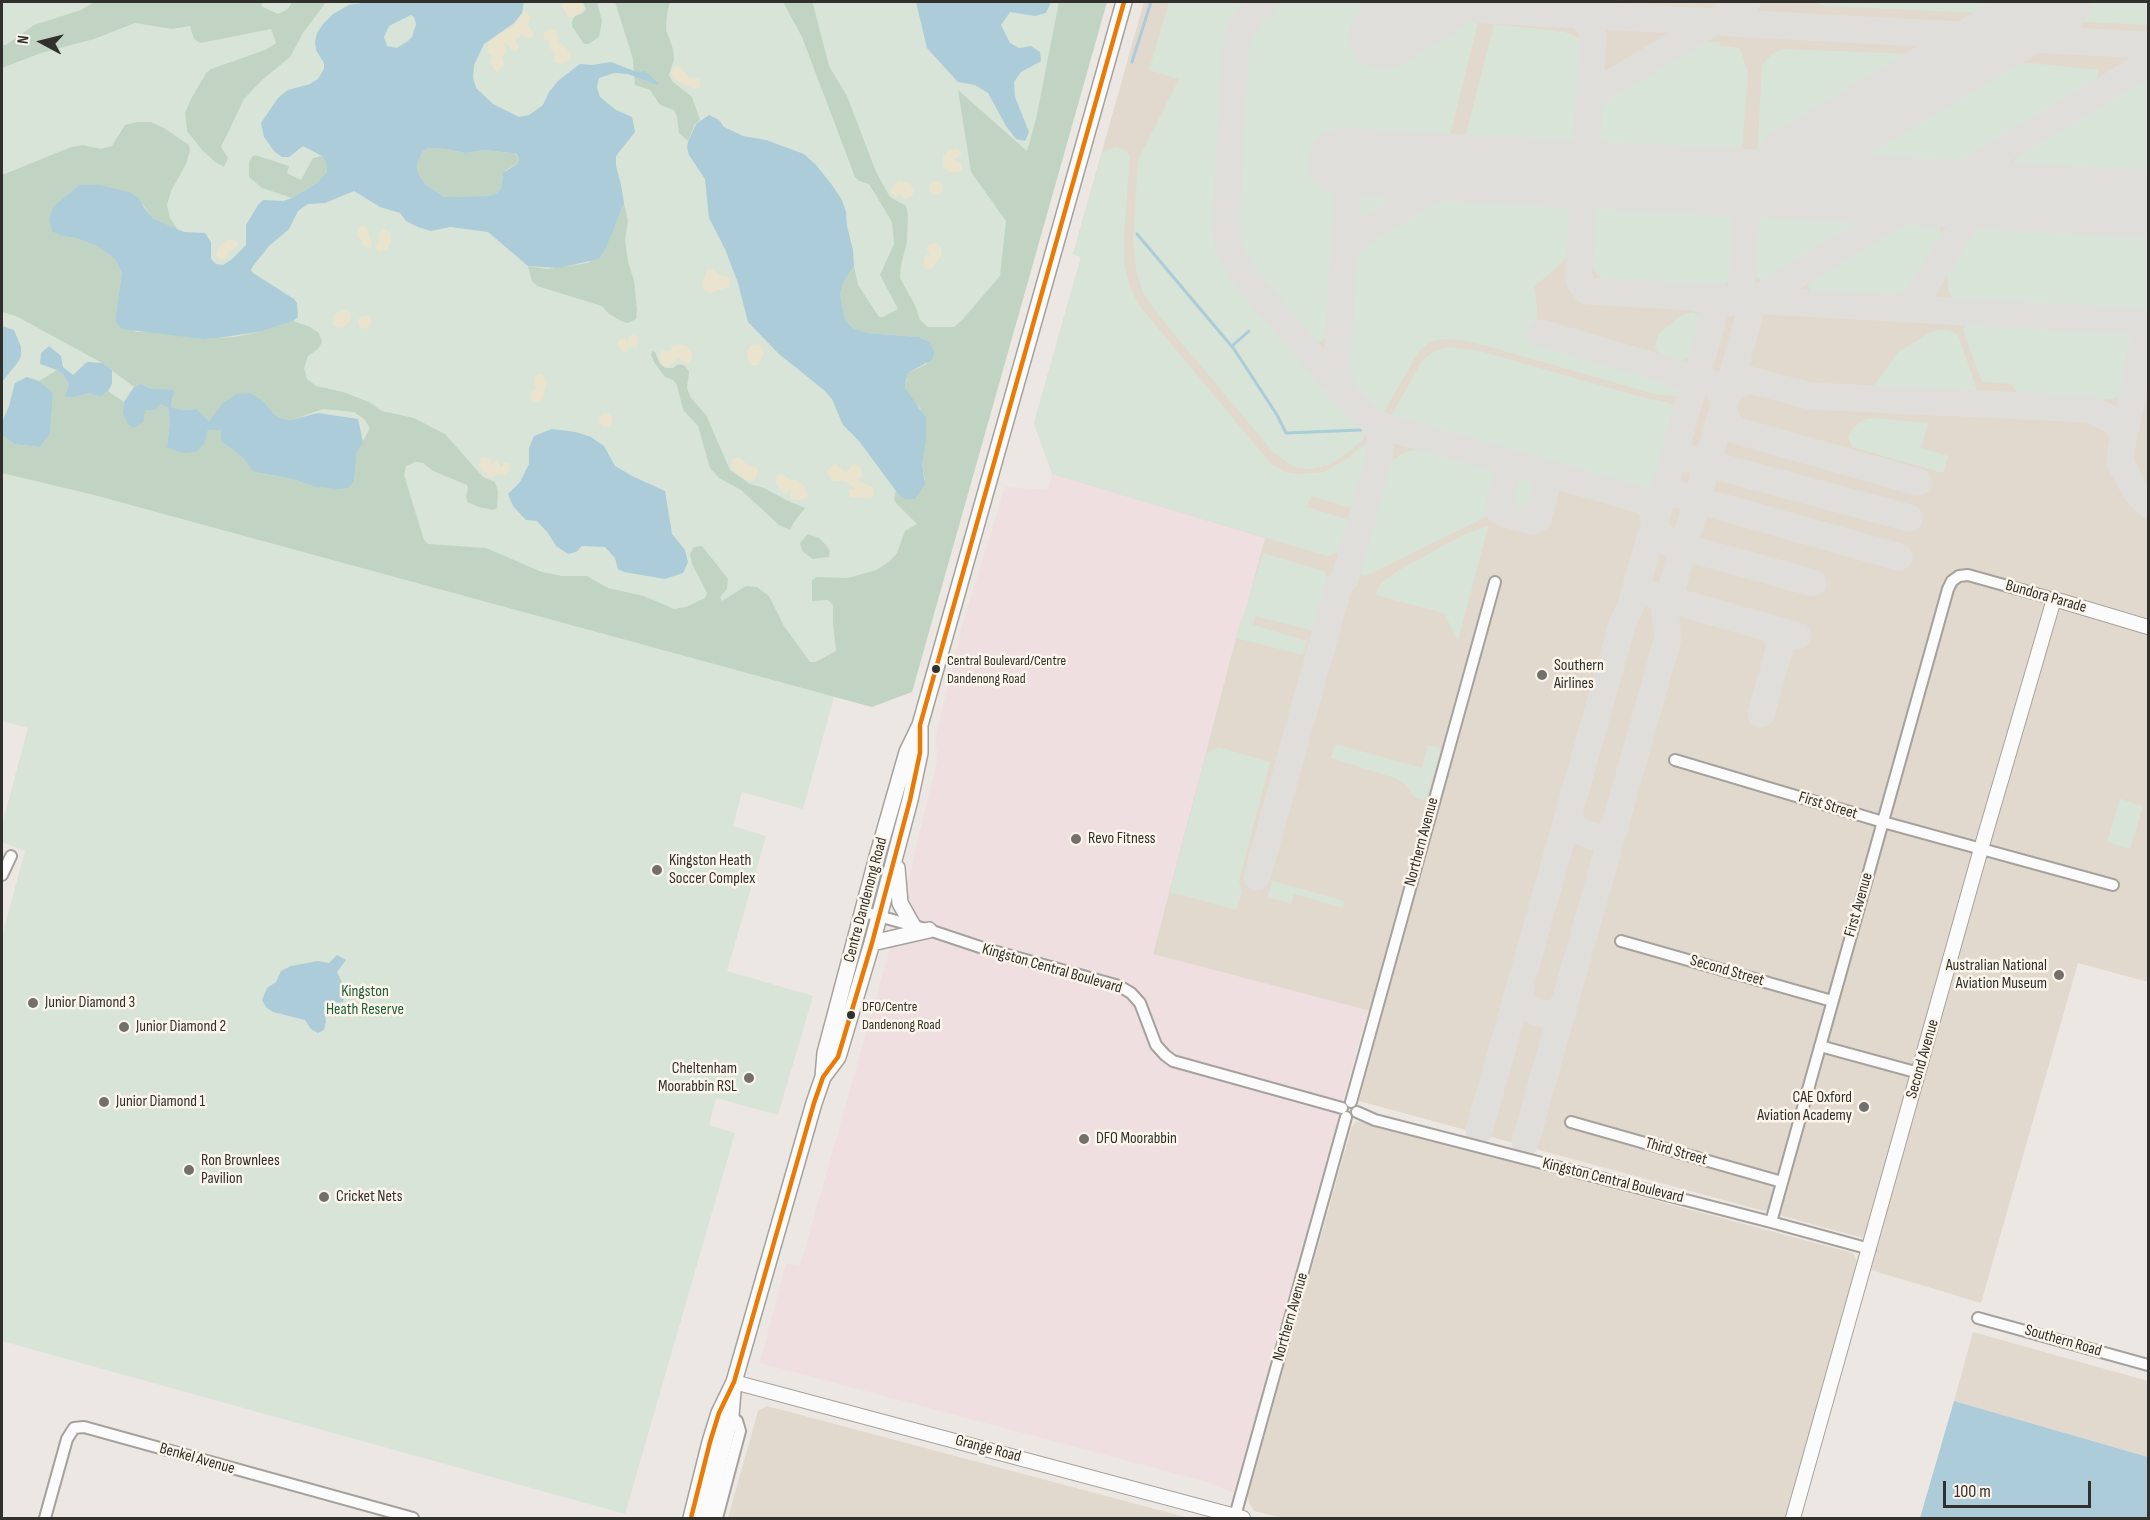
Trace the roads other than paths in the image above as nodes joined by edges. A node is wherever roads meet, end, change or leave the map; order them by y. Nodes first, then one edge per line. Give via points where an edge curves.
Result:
1 (1124, 2) edge
2 (1494, 582) dead end
3 (1948, 589) joint
4 (2054, 599) junction
5 (2148, 627) edge
6 (920, 725) junction
7 (1675, 759) dead end
8 (1883, 822) junction
9 (1981, 849) junction
10 (11, 856) dead end
11 (896, 856) junction
12 (2, 875) edge
13 (2113, 885) dead end
14 (864, 912) junction
15 (879, 916) junction
16 (913, 926) junction
17 (929, 930) junction
18 (1622, 941) dead end
19 (872, 943) junction
20 (1832, 1001) junction
21 (1820, 1046) junction
22 (1919, 1073) junction
23 (823, 1077) junction
24 (1349, 1110) junction
25 (1571, 1122) dead end
26 (1782, 1182) junction
27 (1771, 1222) junction
28 (1870, 1249) junction
29 (1978, 1318) dead end
30 (2148, 1365) edge
31 (734, 1382) junction
32 (731, 1416) junction
33 (1239, 1517) edge
34 (45, 1518) edge
35 (413, 1518) edge
36 (691, 1518) edge
37 (705, 1518) edge
38 (717, 1518) edge
39 (1793, 1518) edge

1 - 6 main road, Centre Dandenong Road
2 - 24 street, Northern Avenue
3 - 4 street, Bundora Parade via 1959,576 1968,575
3 - 8 street, First Avenue
4 - 5 main road, Bundora Parade
4 - 9 main road, Second Avenue
6 - 11 main road, Centre Dandenong Road via 920,753
6 - 14 main road, Centre Dandenong Road via 907,752
7 - 8 street, First Street
8 - 9 street, First Street
8 - 20 street, First Avenue
9 - 13 street, First Street
9 - 22 main road, Second Avenue
10 - 12 street
11 - 15 main road, Centre Dandenong Road
11 - 16 main road via 900,903
14 - 15 street, Kingston Central Boulevard
14 - 23 main road, Centre Dandenong Road via 825,1053
15 - 16 street, Kingston Central Boulevard
15 - 19 main road, Centre Dandenong Road
16 - 17 street, Kingston Central Boulevard
17 - 19 main road
17 - 24 street, Kingston Central Boulevard via 1124,988 1140,1003 1156,1044 1178,1064
18 - 20 street, Second Street
19 - 23 main road, Centre Dandenong Road via 838,1057
20 - 21 street, First Avenue
21 - 22 street
21 - 26 street, First Avenue
22 - 28 main road, Second Avenue
23 - 31 main road, Centre Dandenong Road
24 - 27 street, Kingston Central Boulevard via 1386,1123
24 - 33 street, Northern Avenue
25 - 26 street, Third Street
26 - 27 street, First Avenue
27 - 28 street, Kingston Central Boulevard
28 - 39 main road, Second Avenue
29 - 30 street, Southern Road
31 - 32 main road, Centre Dandenong Road
31 - 33 main road, Grange Road
31 - 36 main road, Centre Dandenong Road via 719,1413
32 - 37 main road, Centre Dandenong Road
32 - 38 street, Centre Dandenong Road via 740,1431
34 - 35 street, Benkel Avenue via 67,1439 70,1432 80,1427

